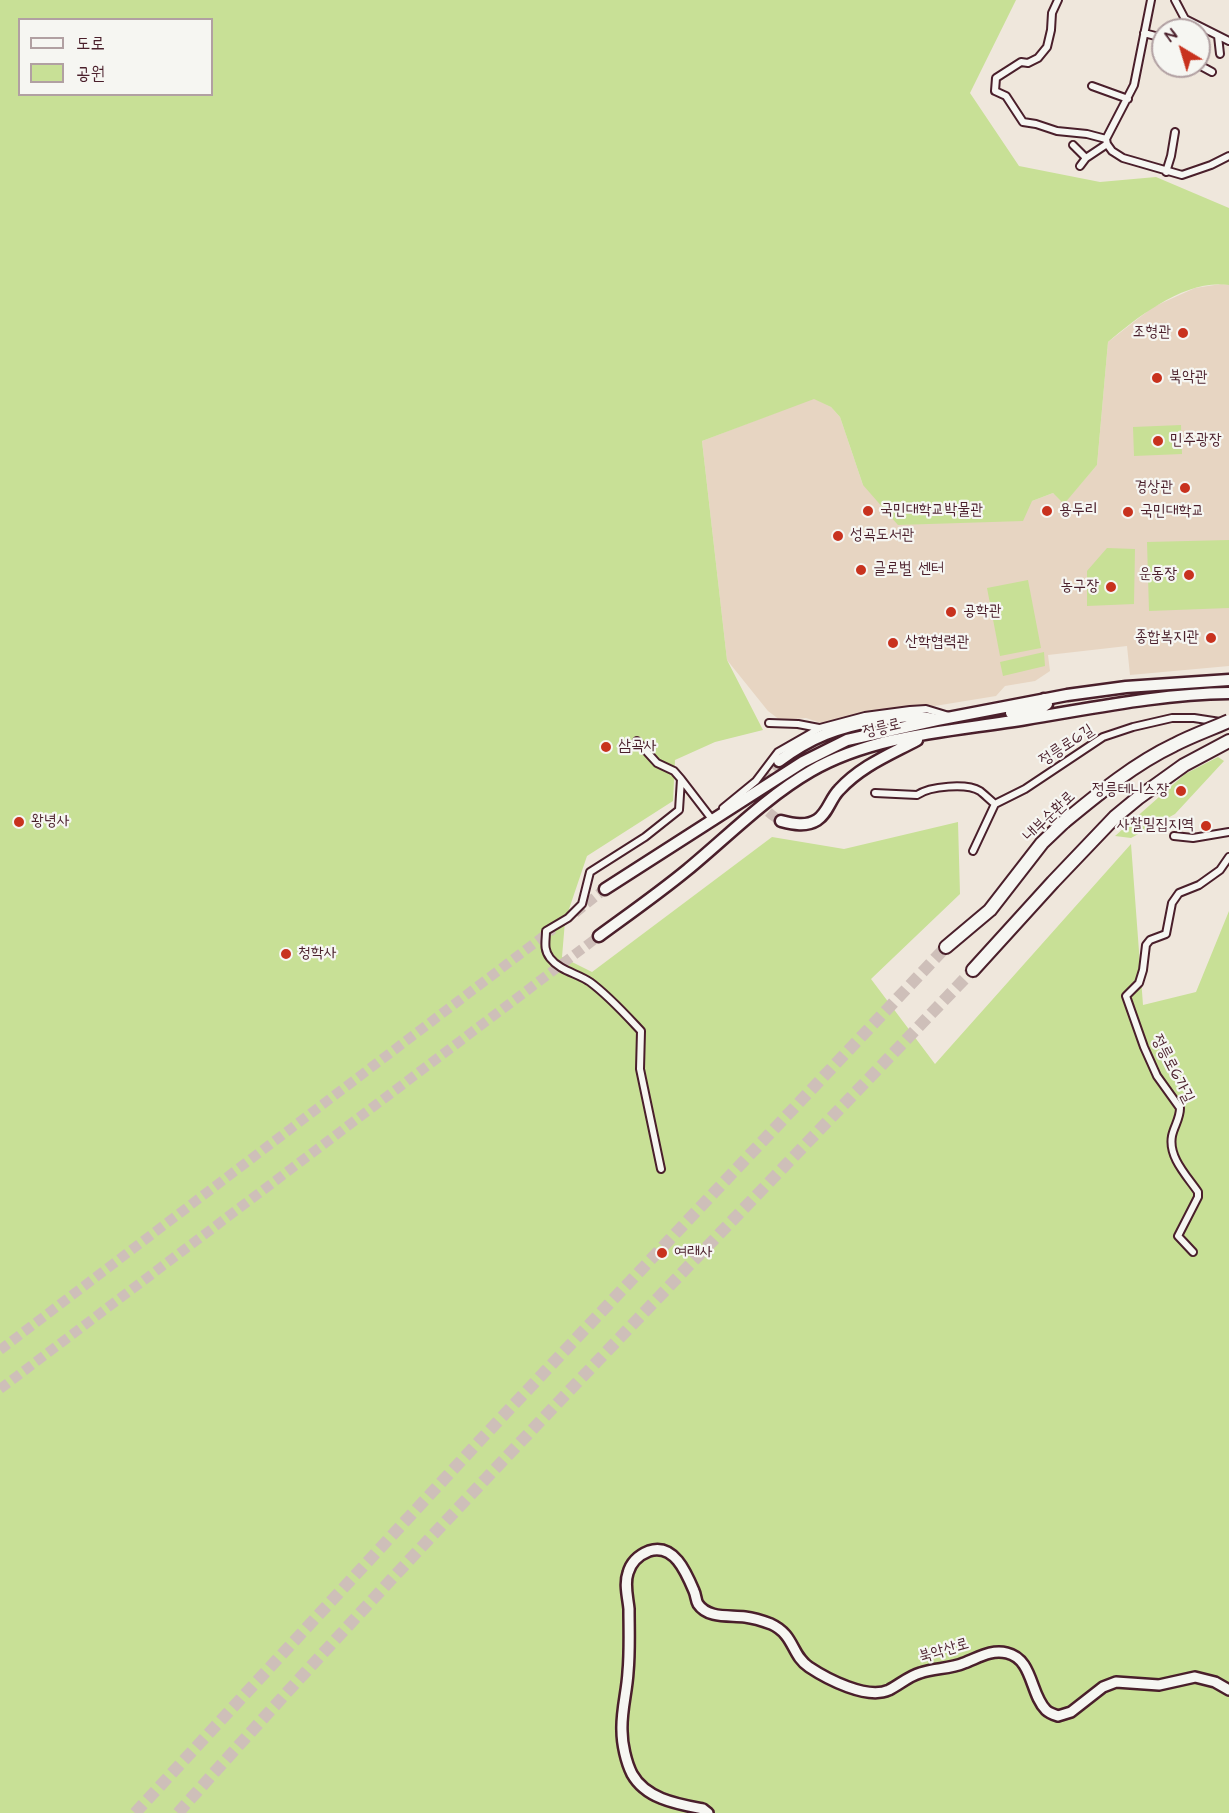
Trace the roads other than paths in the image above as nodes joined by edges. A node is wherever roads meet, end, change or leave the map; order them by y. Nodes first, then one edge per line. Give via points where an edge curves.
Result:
1 (1058, 0) edge
2 (1151, 0) edge
3 (1175, 0) edge
4 (1144, 33) junction
5 (1151, 35) edge
6 (1218, 36) junction
7 (1229, 41) edge
8 (1220, 54) dead end
9 (1092, 86) dead end
10 (1128, 99) junction
11 (1175, 132) dead end
12 (1106, 142) junction
13 (1073, 145) dead end
14 (1229, 156) edge
15 (1086, 158) junction
16 (1080, 166) dead end
17 (1166, 172) junction
18 (1229, 680) edge
19 (1229, 693) edge
20 (1044, 699) junction
21 (952, 717) junction
22 (937, 720) junction
23 (1229, 722) edge
24 (769, 723) dead end
25 (975, 727) junction
26 (820, 728) junction
27 (925, 735) junction
28 (637, 741) dead end
29 (1229, 741) edge
30 (778, 761) tunnel mouth
31 (681, 779) junction
32 (875, 793) dead end
33 (995, 804) junction
34 (711, 818) junction
35 (781, 821) tunnel mouth
36 (1229, 832) edge
37 (1174, 836) dead end
38 (973, 851) dead end
39 (1229, 857) edge
40 (652, 860) junction
41 (605, 889) tunnel mouth
42 (600, 936) tunnel mouth
43 (946, 947) tunnel mouth
44 (973, 970) tunnel mouth
45 (661, 1169) dead end
46 (1193, 1252) dead end
47 (1229, 1690) edge
48 (708, 1813) edge

1 - 12 street via 1047,47 1038,57 1021,62 996,78 995,91 1006,96 1023,122 1087,134
2 - 4 street
3 - 6 street via 1185,19
4 - 5 street
4 - 10 street
6 - 7 street
6 - 8 street
9 - 10 street
10 - 12 street
11 - 17 street
12 - 15 street
12 - 17 street via 1123,158
13 - 15 street
14 - 17 street via 1189,174
15 - 16 street
18 - 20 main road, 정릉로 via 1126,687
19 - 25 main road, 정릉로 via 1130,701
20 - 21 main road, 정릉로
20 - 25 main road via 1047,704 1041,708 992,716
21 - 22 main road, 정릉로
21 - 26 street, 정릉로 via 926,709 910,710
22 - 30 main road via 912,715 846,726 806,742
22 - 40 main road, 정릉로 via 847,740 824,750
23 - 33 street, 정릉로6길 via 1172,718 1113,734
23 - 43 highway, 내부순환로, bridge via 1172,745 1107,787 1042,843 990,910
24 - 26 street, 정릉로
25 - 27 main road, 정릉로
26 - 34 street, 정릉로 via 778,752 756,781
27 - 35 main road via 849,779 815,821
27 - 42 main road, 정릉로 via 866,747 810,772
28 - 31 street
29 - 44 highway via 1184,765 1115,817
31 - 34 street
31 - 45 street via 679,810 590,872 582,904 546,931 545,945 554,962 607,994 641,1031 640,1069
32 - 33 street via 917,795 962,787 978,790
33 - 38 street
34 - 40 street, 정릉로
36 - 37 street via 1193,838
39 - 46 street, 정릉로6가길 via 1220,870 1179,893 1172,903 1166,934 1150,939 1146,945 1139,983 1126,996 1143,1047 1157,1076 1180,1108 1171,1150 1198,1197 1178,1236
40 - 41 main road, 정릉로
47 - 48 street, 북악산로 via 1195,1677 1159,1685 1116,1682 1103,1687 1071,1712 1058,1716 1042,1704 1021,1660 1003,1652 987,1653 957,1666 931,1669 889,1690 872,1693 842,1685 806,1665 789,1637 773,1625 706,1612 698,1604 676,1557 667,1551 652,1550 640,1555 627,1576 628,1671 622,1721 626,1756 632,1775 658,1798

